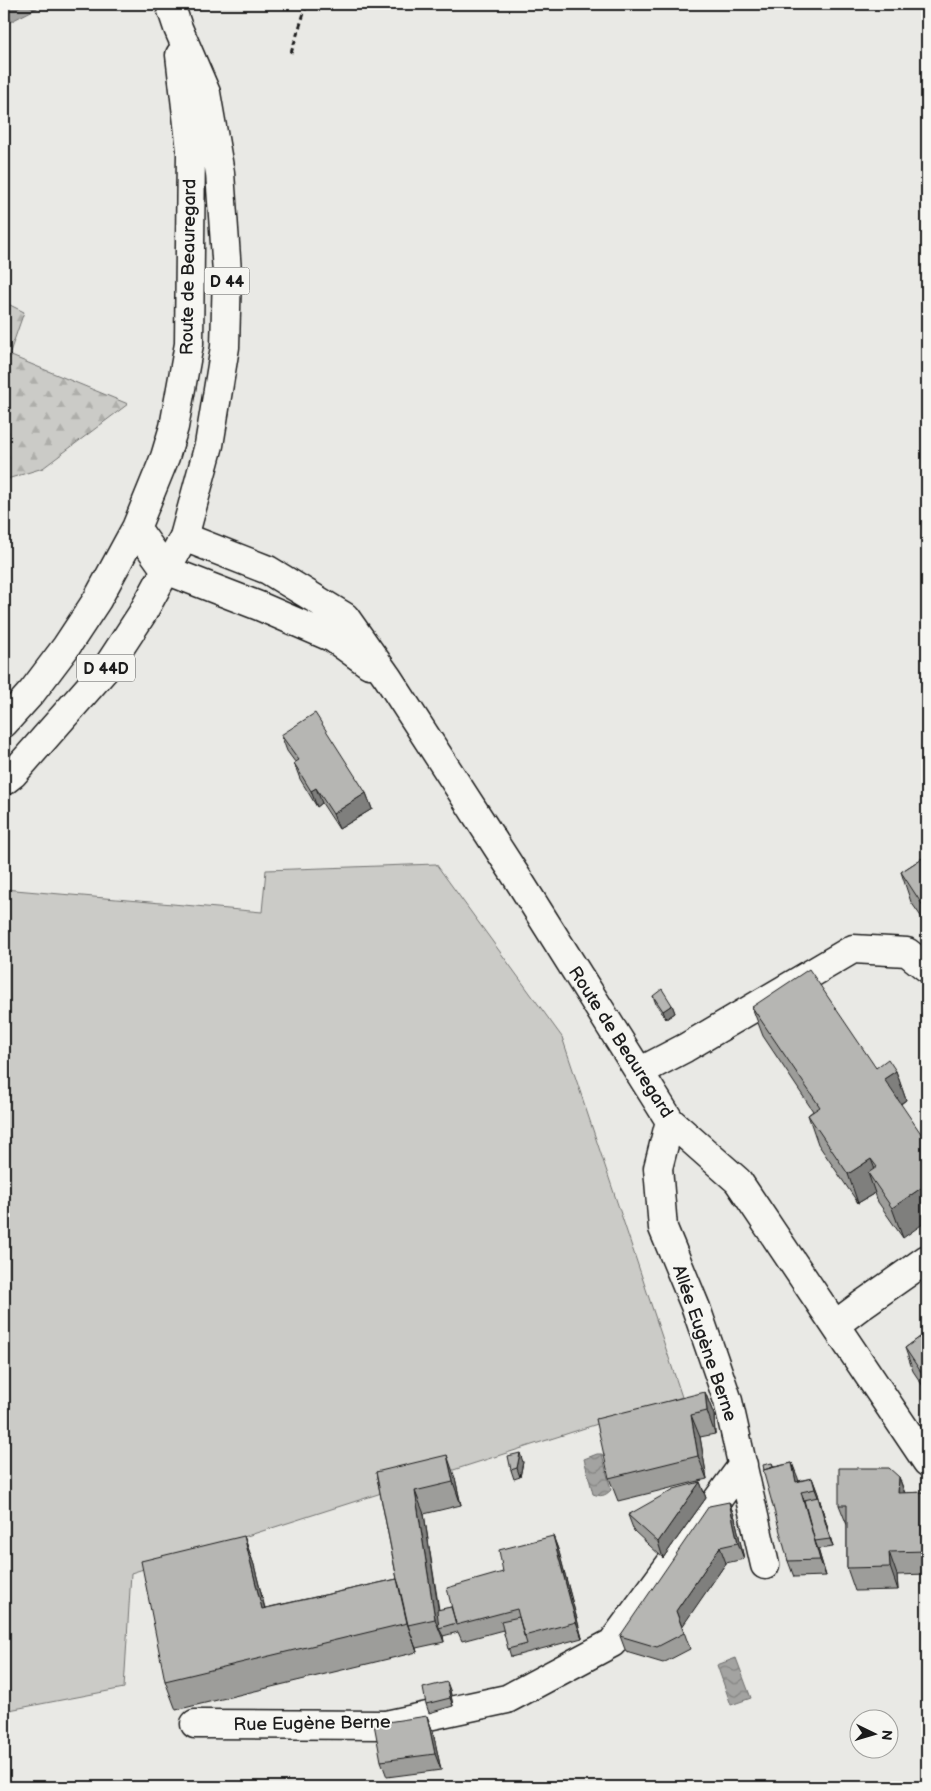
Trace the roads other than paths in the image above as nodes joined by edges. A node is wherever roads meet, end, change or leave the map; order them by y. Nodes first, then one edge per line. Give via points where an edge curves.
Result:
1 (174, 16) edge
2 (136, 528) junction
3 (184, 536) junction
4 (166, 570) junction
5 (388, 678) junction
6 (4, 723) edge
7 (4, 781) edge
8 (927, 968) edge
9 (639, 1072) junction
10 (670, 1121) junction
11 (927, 1259) edge
12 (835, 1325) junction
13 (927, 1462) edge
14 (743, 1465) junction
15 (765, 1565) dead end
16 (195, 1724) dead end

1 - 2 street, Route de Beauregard / D 44 via 191,150 189,344 174,427
1 - 3 street, Route de Beauregard / D 44 via 206,93 220,173 227,272 225,347 209,445
2 - 3 street
2 - 4 street
2 - 6 street, D 44D via 97,600 66,647
3 - 4 street, D 44D
3 - 5 street, Route de Beauregard via 268,570 345,617
4 - 5 street, Route de Beauregard via 333,638
4 - 7 street, D 44D via 108,666
5 - 9 street, Route de Beauregard
8 - 9 street via 907,952 853,949
9 - 10 street, Route de Beauregard
10 - 12 street, Route de Beauregard via 738,1181
10 - 14 street, Allée Eugène Berne via 658,1168 663,1228 696,1308 728,1401
11 - 12 street
12 - 13 street, Route de Beauregard
14 - 15 street, Allée Eugène Berne
14 - 16 street, Rue Eugène Berne via 612,1643 507,1699 386,1725

